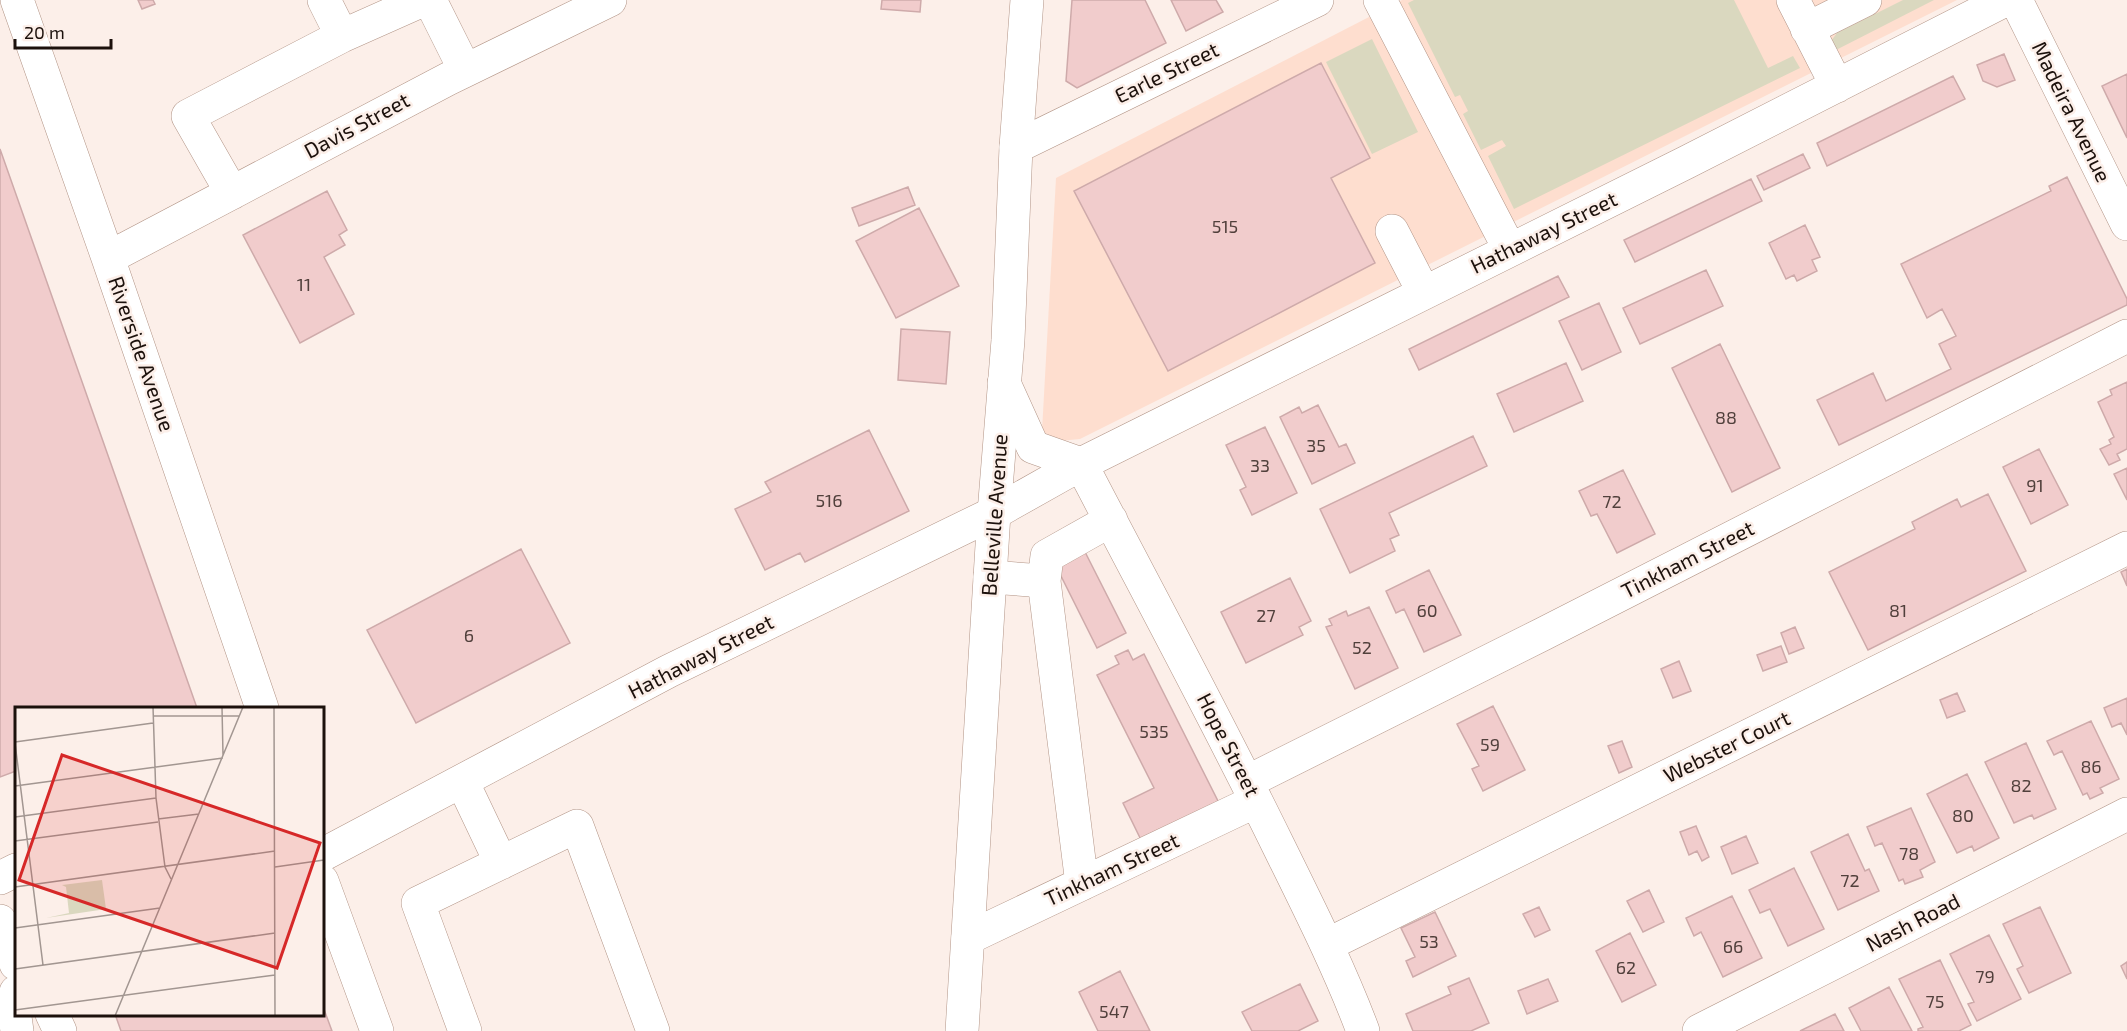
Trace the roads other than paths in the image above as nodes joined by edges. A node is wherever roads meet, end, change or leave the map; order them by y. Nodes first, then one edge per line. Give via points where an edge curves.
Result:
1 (17, 0) edge
2 (324, 0) edge
3 (423, 0) edge
4 (430, 0) edge
5 (610, 0) edge
6 (1027, 0) edge
7 (1317, 0) edge
8 (1380, 0) edge
9 (1793, 0) edge
10 (1865, 0) edge
11 (2005, 0) edge
12 (2016, 0) edge
13 (1807, 29) junction
14 (342, 36) junction
15 (465, 70) junction
16 (1837, 86) junction
17 (1016, 147) junction
18 (232, 193) junction
19 (2127, 224) edge
20 (1392, 231) dead end
21 (1510, 250) junction
22 (108, 258) junction
23 (1424, 293) junction
24 (2127, 336) edge
25 (1004, 383) junction
26 (1081, 464) junction
27 (994, 513) junction
28 (1111, 520) junction
29 (2127, 548) edge
30 (990, 577) junction
31 (1044, 581) junction
32 (262, 707) edge
33 (462, 781) junction
34 (1252, 791) junction
35 (2127, 814) edge
36 (324, 854) edge
37 (501, 862) junction
38 (15, 870) edge
39 (0, 878) edge
40 (1082, 884) junction
41 (324, 886) edge
42 (0, 921) edge
43 (968, 938) junction
44 (1327, 945) junction
45 (15, 961) edge
46 (15, 1001) edge
47 (53, 1016) edge
48 (16, 1031) edge
49 (60, 1031) edge
50 (377, 1031) edge
51 (465, 1031) edge
52 (653, 1031) edge
53 (962, 1031) edge
54 (1363, 1031) edge
55 (1700, 1031) edge

1 - 22 street, Riverside Avenue
2 - 14 street
3 - 14 street
4 - 15 street
5 - 15 street, Davis Street
6 - 17 street, Belleville Avenue
7 - 17 street, Earle Street
8 - 21 street
9 - 13 street
10 - 13 street
11 - 16 street, Hathaway Street
12 - 19 street, Madeira Avenue
13 - 16 street
14 - 18 street via 188,116
15 - 18 street, Davis Street
16 - 21 street, Hathaway Street
17 - 25 street, Belleville Avenue
18 - 22 street, Davis Street
20 - 23 street
21 - 23 street, Hathaway Street
22 - 32 street, Riverside Avenue
23 - 26 street, Hathaway Street
24 - 34 street, Tinkham Street via 1543,634
25 - 26 street via 1033,447
25 - 27 street, Belleville Avenue
26 - 27 street, Hathaway Street
26 - 28 street, Hope Street
27 - 30 street, Belleville Avenue
27 - 33 street, Hathaway Street via 669,671
28 - 31 street via 1047,556
28 - 34 street, Hope Street
29 - 44 street, Webster Court
30 - 31 street
30 - 43 street, Belleville Avenue
31 - 40 street
33 - 36 street, Hathaway Street
33 - 37 street
34 - 40 street, Tinkham Street
34 - 44 street, Hope Street
35 - 55 street, Nash Road
37 - 51 street via 418,903
37 - 52 street via 577,826
38 - 39 street
40 - 43 street, Tinkham Street
41 - 50 street
42 - 45 street
43 - 53 street, Belleville Avenue
44 - 54 street, Hope Street
46 - 48 street
47 - 49 street

